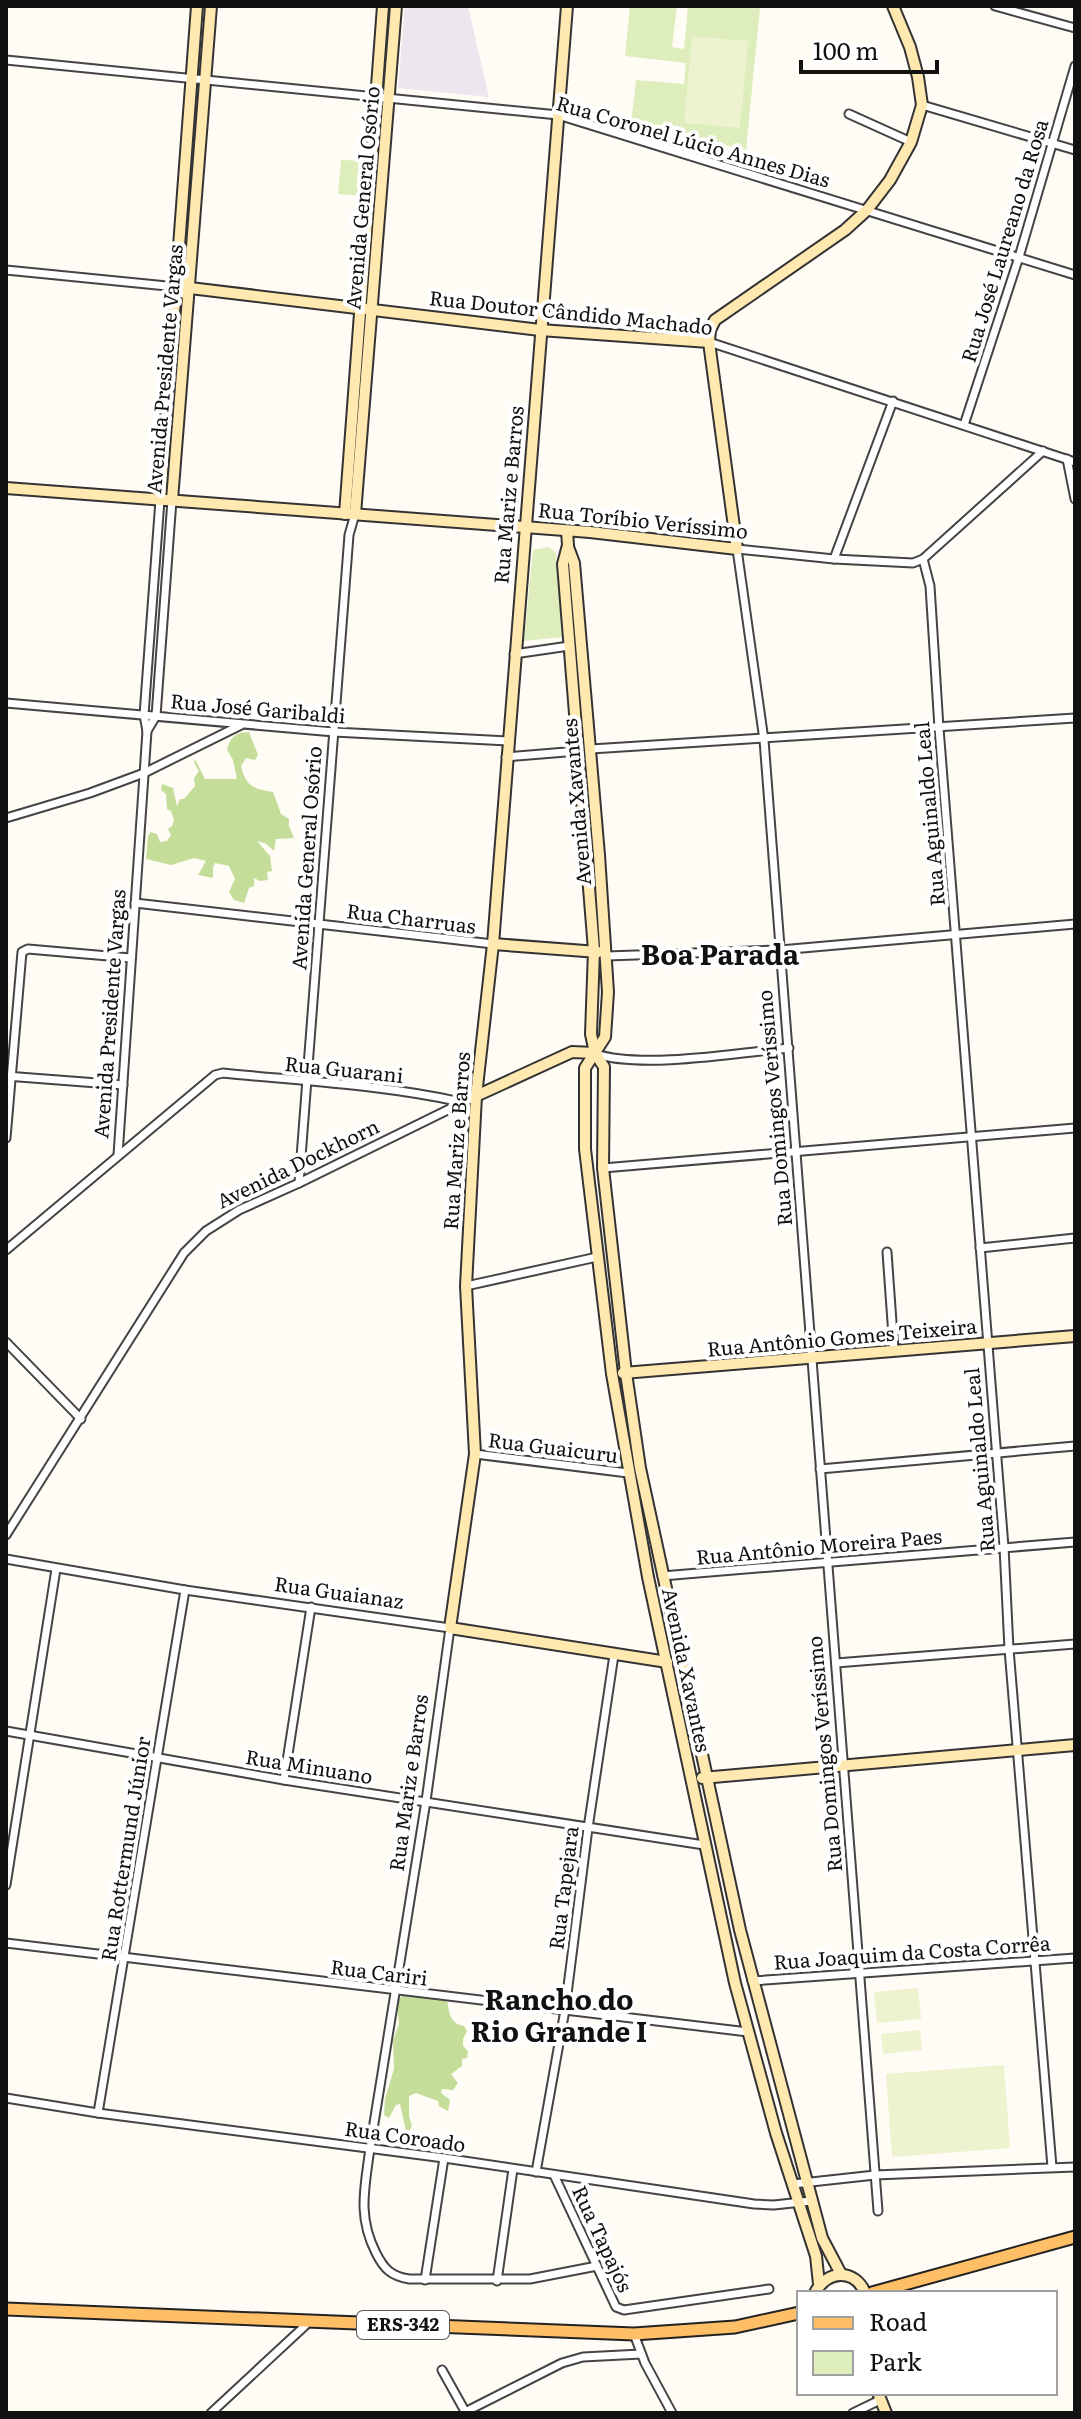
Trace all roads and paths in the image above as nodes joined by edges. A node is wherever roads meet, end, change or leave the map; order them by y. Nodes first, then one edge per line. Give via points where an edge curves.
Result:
1 (197, 6) edge
2 (211, 6) edge
3 (383, 6) edge
4 (396, 6) edge
5 (567, 6) edge
6 (893, 6) edge
7 (995, 6) edge
8 (195, 27) junction
9 (209, 28) junction
10 (1075, 28) edge
11 (6, 60) edge
12 (1075, 66) edge
13 (191, 80) junction
14 (205, 81) junction
15 (377, 98) junction
16 (389, 99) junction
17 (922, 105) junction
18 (849, 114) dead end
19 (558, 115) junction
20 (911, 142) junction
21 (1053, 144) junction
22 (1075, 150) edge
23 (368, 201) junction
24 (381, 202) junction
25 (867, 210) junction
26 (1019, 257) junction
27 (6, 270) edge
28 (1075, 275) edge
29 (177, 287) junction
30 (190, 288) junction
31 (359, 308) junction
32 (372, 310) junction
33 (540, 330) junction
34 (709, 342) junction
35 (354, 373) junction
36 (366, 375) junction
37 (893, 401) junction
38 (964, 425) junction
39 (356, 429) junction
40 (1043, 451) junction
41 (1071, 460) edge
42 (6, 488) edge
43 (1075, 499) edge
44 (160, 500) junction
45 (172, 500) junction
46 (350, 514) junction
47 (524, 527) junction
48 (567, 531) junction
49 (568, 545) junction
50 (737, 549) junction
51 (834, 559) junction
52 (923, 559) junction
53 (569, 646) junction
54 (514, 654) junction
55 (6, 703) edge
56 (144, 715) junction
57 (156, 716) junction
58 (1075, 718) edge
59 (244, 724) junction
60 (939, 728) junction
61 (147, 731) junction
62 (334, 732) junction
63 (764, 740) junction
64 (508, 741) junction
65 (591, 749) junction
66 (578, 751) junction
67 (506, 757) junction
68 (144, 773) junction
69 (6, 818) edge
70 (135, 903) junction
71 (321, 924) junction
72 (1075, 924) edge
73 (956, 935) junction
74 (493, 944) junction
75 (594, 950) junction
76 (780, 950) junction
77 (607, 956) junction
78 (131, 958) junction
79 (789, 1048) junction
80 (595, 1053) junction
81 (562, 1055) junction
82 (585, 1068) junction
83 (9, 1076) edge
84 (308, 1082) junction
85 (123, 1085) junction
86 (476, 1096) junction
87 (461, 1102) junction
88 (1075, 1128) edge
89 (971, 1137) junction
90 (6, 1138) edge
91 (797, 1151) junction
92 (118, 1155) junction
93 (603, 1168) junction
94 (299, 1183) junction
95 (1075, 1238) edge
96 (980, 1248) junction
97 (6, 1250) edge
98 (887, 1252) dead end
99 (597, 1257) junction
100 (466, 1286) junction
101 (1075, 1336) edge
102 (6, 1342) edge
103 (987, 1344) junction
104 (894, 1350) junction
105 (812, 1359) junction
106 (626, 1373) junction
107 (612, 1374) junction
108 (81, 1419) junction
109 (1075, 1446) edge
110 (997, 1452) junction
111 (475, 1454) junction
112 (820, 1469) junction
113 (628, 1473) junction
114 (6, 1535) edge
115 (1075, 1542) edge
116 (1004, 1547) junction
117 (6, 1559) edge
118 (828, 1561) junction
119 (56, 1569) junction
120 (662, 1576) junction
121 (185, 1590) junction
122 (311, 1607) junction
123 (450, 1628) junction
124 (1075, 1644) edge
125 (1009, 1649) junction
126 (614, 1655) junction
127 (667, 1662) junction
128 (836, 1663) junction
129 (6, 1731) edge
130 (31, 1735) junction
131 (1075, 1745) edge
132 (1018, 1750) junction
133 (157, 1759) junction
134 (845, 1764) junction
135 (706, 1778) junction
136 (284, 1780) junction
137 (690, 1780) junction
138 (426, 1801) junction
139 (588, 1828) junction
140 (704, 1845) junction
141 (6, 1885) edge
142 (6, 1943) edge
143 (124, 1957) junction
144 (1075, 1958) edge
145 (1035, 1960) junction
146 (860, 1973) junction
147 (752, 1981) junction
148 (395, 1991) junction
149 (565, 2010) junction
150 (748, 2032) junction
151 (6, 2098) edge
152 (98, 2113) junction
153 (370, 2148) junction
154 (444, 2158) junction
155 (1052, 2167) junction
156 (1075, 2167) edge
157 (513, 2169) junction
158 (536, 2172) junction
159 (554, 2175) junction
160 (875, 2175) junction
161 (805, 2182) junction
162 (793, 2184) junction
163 (805, 2202) junction
164 (878, 2211) dead end
165 (1075, 2237) edge
166 (597, 2266) junction
167 (841, 2274) junction
168 (425, 2280) junction
169 (497, 2281) junction
170 (769, 2289) dead end
171 (817, 2289) edge
172 (864, 2291) edge
173 (879, 2291) edge
174 (6, 2309) edge
175 (797, 2313) edge
176 (308, 2323) junction
177 (634, 2334) junction
178 (641, 2354) junction
179 (442, 2370) dead end
180 (879, 2396) edge
181 (466, 2412) edge
182 (211, 2413) edge
183 (672, 2413) edge
184 (853, 2413) edge
185 (886, 2413) edge

1 - 8 main road, Avenida Presidente Vargas
2 - 9 main road, Avenida Presidente Vargas
3 - 15 main road, Avenida General Osório
4 - 16 main road, Avenida General Osório
5 - 19 main road, Rua Mariz e Barros
6 - 17 main road via 910,47
7 - 10 street
8 - 9 main road
8 - 13 main road, Avenida Presidente Vargas
9 - 14 main road, Avenida Presidente Vargas
11 - 13 street, Rua Coronel Lúcio Annes Dias
12 - 21 street, Rua José Laureano da Rosa
13 - 14 street, Rua Coronel Lúcio Annes Dias
13 - 29 main road, Avenida Presidente Vargas
14 - 15 street, Rua Coronel Lúcio Annes Dias
14 - 30 main road, Avenida Presidente Vargas
15 - 16 street, Rua Coronel Lúcio Annes Dias
15 - 23 main road, Avenida General Osório
16 - 19 street, Rua Coronel Lúcio Annes Dias
16 - 24 main road, Avenida General Osório
17 - 20 main road
17 - 21 street
18 - 20 street
19 - 25 street, Rua Coronel Lúcio Annes Dias
19 - 33 main road, Rua Mariz e Barros
20 - 25 main road
21 - 22 street
21 - 26 street, Rua José Laureano da Rosa
23 - 24 main road
23 - 31 main road, Avenida General Osório
24 - 32 main road, Avenida General Osório
25 - 26 street, Rua Coronel Lúcio Annes Dias
25 - 34 main road via 715,320
26 - 28 street, Rua Coronel Lúcio Annes Dias
26 - 38 street, Rua José Laureano da Rosa
27 - 29 street, Rua Doutor Cândido Machado
29 - 30 main road, Rua Doutor Cândido Machado via 184,281
29 - 44 main road, Avenida Presidente Vargas
30 - 31 main road, Rua Doutor Cândido Machado
30 - 45 main road, Avenida Presidente Vargas
31 - 32 main road, Rua Doutor Cândido Machado
31 - 35 main road, Avenida General Osório
32 - 33 main road, Rua Doutor Cândido Machado
32 - 36 main road, Avenida General Osório
33 - 34 main road, Rua Doutor Cândido Machado
33 - 47 main road, Rua Mariz e Barros
34 - 37 street, Rua Doutor Cândido Machado
34 - 50 main road, Rua Domingos Veríssimo
35 - 36 main road
35 - 39 main road, Avenida General Osório
36 - 39 main road, Avenida General Osório
37 - 38 street, Rua Doutor Cândido Machado
37 - 51 street
38 - 40 street, Rua Doutor Cândido Machado
39 - 46 main road, Avenida General Osório
40 - 41 street, Rua Doutor Cândido Machado
40 - 52 street
41 - 43 street
42 - 44 main road, Rua Toríbio Veríssimo
44 - 45 main road, Rua Toríbio Veríssimo
44 - 56 street, Avenida Presidente Vargas
45 - 46 main road, Rua Toríbio Veríssimo
45 - 57 street, Avenida Presidente Vargas
46 - 47 main road, Rua Toríbio Veríssimo
46 - 62 street, Avenida General Osório
47 - 48 main road, Rua Toríbio Veríssimo
47 - 54 main road, Rua Mariz e Barros
48 - 49 main road, Avenida Xavantes
48 - 50 main road, Rua Toríbio Veríssimo
49 - 53 main road, Avenida Xavantes via 563,564
49 - 65 main road, Avenida Xavantes
50 - 51 street, Rua Toríbio Veríssimo
50 - 63 street, Rua Domingos Veríssimo
51 - 52 street, Rua Toríbio Veríssimo via 902,564
52 - 60 street, Rua Aguinaldo Leal via 930,586
53 - 54 street
53 - 66 main road, Avenida Xavantes
54 - 64 main road, Rua Mariz e Barros
55 - 56 street, Rua José Garibaldi
56 - 57 street, Rua José Garibaldi
56 - 61 street, Avenida Presidente Vargas
57 - 59 street, Rua José Garibaldi
57 - 61 street, Avenida Presidente Vargas
58 - 60 street
59 - 62 street, Rua José Garibaldi
59 - 68 street
60 - 63 street
60 - 73 street, Rua Aguinaldo Leal
61 - 68 street, Avenida Presidente Vargas
62 - 64 street, Rua José Garibaldi
62 - 71 street, Avenida General Osório
63 - 65 street
63 - 76 street, Rua Domingos Veríssimo
64 - 67 main road, Rua Mariz e Barros
65 - 77 main road, Avenida Xavantes
66 - 67 street
66 - 75 main road, Avenida Xavantes
67 - 74 main road, Rua Mariz e Barros
68 - 69 street
68 - 70 street, Avenida Presidente Vargas
70 - 71 street, Rua Charruas
70 - 78 street, Avenida Presidente Vargas
71 - 74 street, Rua Charruas
71 - 84 street, Avenida General Osório
72 - 73 street
73 - 76 street
73 - 89 street, Rua Aguinaldo Leal
74 - 75 main road
74 - 86 main road, Rua Mariz e Barros
75 - 77 main road
75 - 80 main road, Avenida Xavantes
76 - 77 street
76 - 79 street, Rua Domingos Veríssimo
77 - 80 main road, Avenida Xavantes via 605,1037
78 - 83 street via 22,952
78 - 85 street, Avenida Presidente Vargas
79 - 80 street via 664,1059
79 - 91 street, Rua Domingos Veríssimo
80 - 81 main road, Avenida Dockhorn
80 - 82 main road, Avenida Xavantes
80 - 93 main road, Avenida Xavantes via 604,1067
81 - 82 main road
81 - 86 main road, Avenida Dockhorn
82 - 99 main road, Avenida Xavantes via 585,1149
83 - 85 street
83 - 90 street
84 - 87 street, Rua Guarani
84 - 92 street, Rua Guarani via 223,1073
84 - 94 street, Avenida General Osório
85 - 92 street, Avenida Presidente Vargas
86 - 87 street, Avenida Dockhorn
86 - 100 main road, Rua Mariz e Barros
87 - 94 street, Avenida Dockhorn
88 - 89 street
89 - 91 street
89 - 96 street, Rua Aguinaldo Leal
91 - 93 street
91 - 105 street, Rua Domingos Veríssimo
92 - 97 street
93 - 106 main road, Avenida Xavantes
94 - 108 street, Avenida Dockhorn via 239,1210 184,1253
95 - 96 street
96 - 103 street, Rua Aguinaldo Leal
98 - 104 street
99 - 100 street
99 - 107 main road, Avenida Xavantes
100 - 111 main road, Rua Mariz e Barros
101 - 103 main road, Rua Antônio Gomes Teixeira
102 - 108 street
103 - 104 main road, Rua Antônio Gomes Teixeira
103 - 110 street, Rua Aguinaldo Leal
104 - 105 main road, Rua Antônio Gomes Teixeira
105 - 106 main road, Rua Antônio Gomes Teixeira
105 - 112 street, Rua Domingos Veríssimo
106 - 107 main road, Rua Antônio Gomes Teixeira
106 - 120 main road, Avenida Xavantes
107 - 113 main road, Avenida Xavantes
108 - 114 street, Avenida Dockhorn
109 - 110 street
110 - 112 street
110 - 116 street, Rua Aguinaldo Leal
111 - 113 street, Rua Guaicuru
111 - 123 main road, Rua Mariz e Barros
112 - 118 street, Rua Domingos Veríssimo
113 - 127 main road, Avenida Xavantes
115 - 116 street, Rua Antônio Moreira Paes
116 - 118 street, Rua Antônio Moreira Paes
116 - 125 street, Rua Aguinaldo Leal
117 - 119 street, Rua Guaianaz
118 - 120 street, Rua Antônio Moreira Paes
118 - 128 street, Rua Domingos Veríssimo
119 - 121 street, Rua Guaianaz
119 - 130 street
120 - 135 main road, Avenida Xavantes
121 - 122 street, Rua Guaianaz
121 - 133 street, Rua Rottermund Júnior
122 - 123 street, Rua Guaianaz
122 - 136 street
123 - 126 main road, Rua Guaianaz
123 - 138 street, Rua Mariz e Barros
124 - 125 street
125 - 128 street
125 - 132 street, Rua Aguinaldo Leal
126 - 127 main road, Rua Guaianaz
126 - 139 street, Rua Tapejara
127 - 137 main road, Avenida Xavantes
128 - 134 street, Rua Domingos Veríssimo
129 - 130 street, Rua Minuano
130 - 133 street, Rua Minuano
130 - 141 street
131 - 132 main road
132 - 134 main road
132 - 145 street, Rua Aguinaldo Leal
133 - 136 street, Rua Minuano
133 - 143 street, Rua Rottermund Júnior
134 - 135 main road
134 - 146 street, Rua Domingos Veríssimo
135 - 137 main road
135 - 147 main road, Avenida Xavantes
136 - 138 street, Rua Minuano
137 - 140 main road, Avenida Xavantes
138 - 139 street, Rua Minuano
138 - 148 street, Rua Mariz e Barros
139 - 140 street, Rua Minuano
139 - 149 street, Rua Tapejara
140 - 150 main road, Avenida Xavantes
142 - 143 street, Rua Cariri
143 - 148 street, Rua Cariri
143 - 152 street, Rua Rottermund Júnior
144 - 145 street, Rua Joaquim da Costa Corrêa
145 - 146 street, Rua Joaquim da Costa Corrêa
145 - 155 street, Rua Aguinaldo Leal
146 - 147 street, Rua Joaquim da Costa Corrêa
146 - 160 street, Rua Domingos Veríssimo
147 - 161 main road, Avenida Xavantes
148 - 149 street, Rua Cariri
148 - 153 street, Rua Mariz e Barros
149 - 150 street, Rua Cariri
149 - 158 street, Rua Tapejara
150 - 162 main road, Avenida Xavantes
151 - 152 street, Rua Coroado
152 - 153 street, Rua Coroado
153 - 154 street, Rua Coroado
153 - 168 street, Rua Mariz e Barros via 364,2224 384,2268 399,2277
154 - 157 street, Rua Coroado
154 - 168 street
155 - 156 street
155 - 160 street
157 - 158 street, Rua Coroado
157 - 169 street
158 - 159 street, Rua Coroado
159 - 163 street, Rua Coroado via 754,2204
159 - 166 street, Rua Tapajós
160 - 161 street
160 - 164 street, Rua Domingos Veríssimo
161 - 162 street
161 - 163 main road, Avenida Xavantes
162 - 163 main road, Avenida Xavantes
163 - 167 main road, Avenida Xavantes
163 - 171 main road, Avenida Xavantes
165 - 173 main road
166 - 169 street
166 - 170 street, Rua Tapajós via 616,2307 624,2310
167 - 171 main road, Avenida Xavantes
167 - 172 main road, Avenida Xavantes
168 - 169 street
174 - 176 main road, ERS-342
175 - 177 main road, ERS-342 via 735,2327
176 - 177 main road, ERS-342
176 - 182 street
177 - 178 street
178 - 181 street via 562,2363
178 - 183 street
179 - 181 street
180 - 184 street
180 - 185 main road

